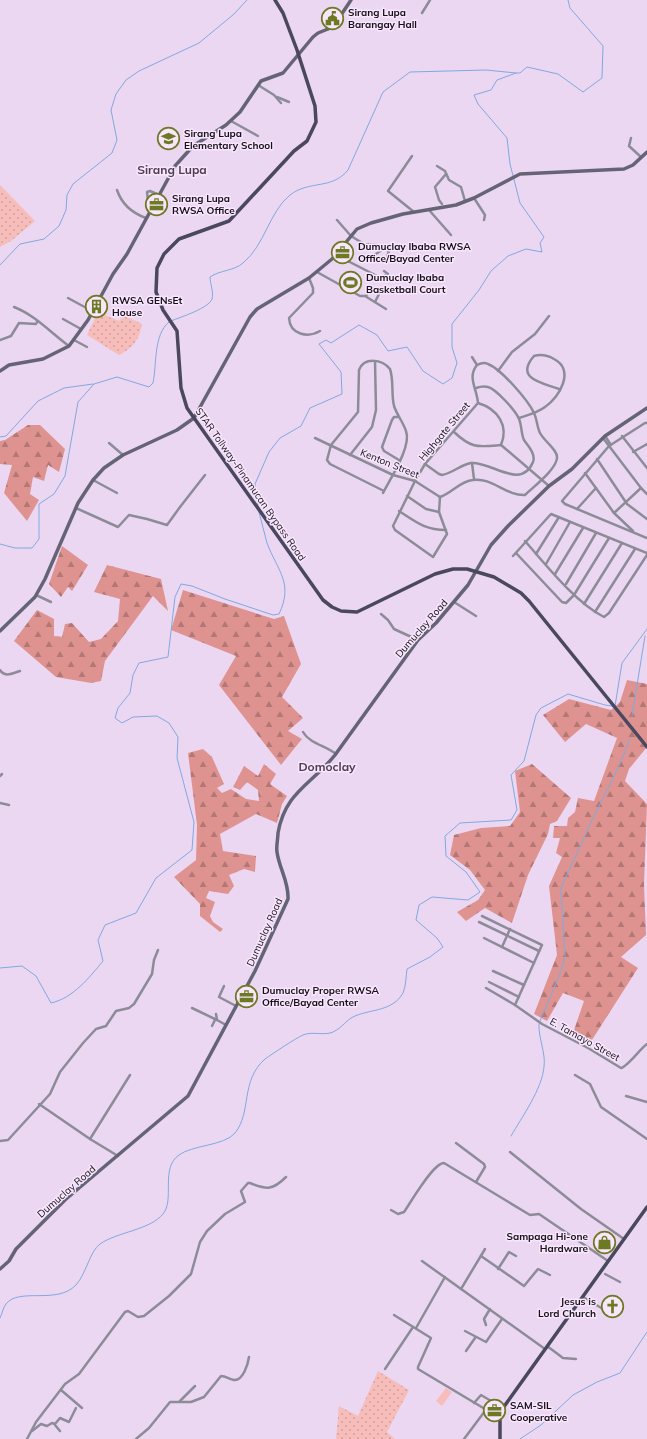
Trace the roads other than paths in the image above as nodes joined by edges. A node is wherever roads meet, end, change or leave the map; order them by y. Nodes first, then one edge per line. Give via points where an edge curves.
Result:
1 (275, 0) edge
2 (351, 0) edge
3 (430, 0) edge
4 (422, 13) dead end
5 (299, 54) junction
6 (258, 84) junction
7 (276, 97) junction
8 (290, 102) dead end
9 (281, 103) dead end
10 (230, 121) junction
11 (258, 136) dead end
12 (631, 138) dead end
13 (647, 152) edge
14 (412, 156) dead end
15 (642, 157) junction
16 (437, 166) dead end
17 (446, 174) junction
18 (117, 190) dead end
19 (159, 195) junction
20 (474, 198) junction
21 (465, 202) junction
22 (442, 204) dead end
23 (154, 205) junction
24 (429, 210) junction
25 (414, 213) junction
26 (146, 218) junction
27 (337, 220) dead end
28 (484, 220) dead end
29 (451, 235) dead end
30 (351, 236) junction
31 (384, 248) junction
32 (336, 255) junction
33 (387, 257) dead end
34 (373, 260) dead end
35 (384, 271) dead end
36 (317, 272) junction
37 (309, 278) junction
38 (366, 296) junction
39 (68, 298) dead end
40 (375, 302) junction
41 (14, 307) dead end
42 (386, 309) dead end
43 (92, 311) junction
44 (549, 316) dead end
45 (63, 319) dead end
46 (37, 322) junction
47 (81, 330) junction
48 (320, 331) dead end
49 (0, 340) edge
50 (74, 340) junction
51 (69, 346) junction
52 (87, 347) dead end
53 (472, 357) dead end
54 (375, 360) junction
55 (477, 365) junction
56 (0, 371) edge
57 (498, 371) junction
58 (476, 388) junction
59 (559, 389) junction
60 (478, 403) junction
61 (647, 408) edge
62 (534, 413) junction
63 (398, 417) junction
64 (194, 418) junction
65 (519, 418) junction
66 (647, 423) edge
67 (454, 432) junction
68 (622, 436) junction
69 (604, 437) junction
70 (315, 438) dead end
71 (109, 443) dead end
72 (647, 444) edge
73 (331, 445) junction
74 (501, 446) junction
75 (610, 446) junction
76 (633, 452) junction
77 (123, 455) junction
78 (350, 455) junction
79 (596, 459) junction
80 (399, 460) junction
81 (472, 463) junction
82 (425, 464) junction
83 (646, 466) edge
84 (528, 469) junction
85 (586, 473) junction
86 (205, 475) dead end
87 (393, 475) junction
88 (474, 479) junction
89 (93, 480) junction
90 (415, 481) junction
91 (540, 481) junction
92 (548, 486) junction
93 (596, 488) junction
94 (641, 488) junction
95 (117, 493) dead end
96 (647, 494) edge
97 (407, 496) junction
98 (440, 497) junction
99 (625, 502) junction
100 (76, 508) junction
101 (577, 509) junction
102 (400, 511) junction
103 (439, 512) junction
104 (614, 513) junction
105 (559, 517) junction
106 (647, 519) edge
107 (570, 522) junction
108 (583, 528) junction
109 (446, 530) junction
110 (635, 532) junction
111 (596, 533) junction
112 (609, 538) junction
113 (647, 538) edge
114 (525, 541) junction
115 (622, 544) junction
116 (635, 549) junction
117 (516, 553) junction
118 (536, 554) junction
119 (647, 554) edge
120 (512, 556) dead end
121 (546, 564) junction
122 (476, 571) junction
123 (555, 574) junction
124 (566, 584) junction
125 (36, 595) junction
126 (574, 595) junction
127 (50, 602) dead end
128 (454, 602) junction
129 (584, 604) junction
130 (595, 612) junction
131 (380, 614) dead end
132 (476, 616) dead end
133 (0, 631) edge
134 (418, 640) junction
135 (0, 670) edge
136 (20, 671) dead end
137 (303, 732) dead end
138 (647, 747) edge
139 (336, 754) junction
140 (0, 803) edge
141 (9, 806) dead end
142 (482, 916) dead end
143 (479, 922) dead end
144 (510, 929) junction
145 (508, 936) junction
146 (484, 938) dead end
147 (502, 947) junction
148 (158, 950) dead end
149 (539, 951) junction
150 (534, 963) junction
151 (493, 971) dead end
152 (489, 982) dead end
153 (524, 985) junction
154 (224, 986) dead end
155 (486, 988) dead end
156 (519, 997) junction
157 (515, 1005) junction
158 (237, 1006) junction
159 (192, 1008) dead end
160 (216, 1014) dead end
161 (216, 1020) junction
162 (212, 1026) dead end
163 (226, 1026) junction
164 (646, 1046) edge
165 (130, 1075) dead end
166 (575, 1075) dead end
167 (626, 1096) dead end
168 (647, 1102) edge
169 (39, 1104) junction
170 (90, 1139) junction
171 (647, 1139) edge
172 (0, 1141) edge
173 (456, 1142) dead end
174 (510, 1152) dead end
175 (118, 1156) junction
176 (286, 1177) dead end
177 (476, 1182) junction
178 (647, 1207) edge
179 (391, 1210) dead end
180 (624, 1239) junction
181 (485, 1249) dead end
182 (481, 1256) junction
183 (516, 1256) dead end
184 (422, 1261) dead end
185 (608, 1262) junction
186 (0, 1269) edge
187 (498, 1269) junction
188 (603, 1273) junction
189 (550, 1275) dead end
190 (444, 1278) junction
191 (620, 1282) dead end
192 (461, 1289) junction
193 (583, 1297) junction
194 (490, 1309) junction
195 (602, 1309) dead end
196 (394, 1315) dead end
197 (502, 1319) junction
198 (486, 1325) dead end
199 (415, 1327) junction
200 (465, 1331) dead end
201 (475, 1338) junction
202 (546, 1347) junction
203 (466, 1351) dead end
204 (250, 1357) dead end
205 (576, 1359) dead end
206 (385, 1370) dead end
207 (195, 1386) dead end
208 (61, 1390) junction
209 (180, 1402) junction
210 (474, 1404) junction
211 (76, 1408) dead end
212 (82, 1408) dead end
213 (504, 1408) junction
214 (485, 1411) junction
215 (500, 1418) junction
216 (54, 1424) junction
217 (32, 1431) junction
218 (60, 1431) dead end
219 (27, 1439) edge
220 (136, 1439) edge
221 (464, 1439) edge
222 (500, 1439) edge

1 - 5 main road, STAR Tollway-Pinamucan Bypass Road via 283,13
2 - 5 street via 337,23 318,33
3 - 4 street
5 - 6 street via 283,73
5 - 64 main road, STAR Tollway-Pinamucan Bypass Road via 317,115 311,135 229,221 179,239 164,254 156,268 156,292 163,310 177,332 183,395 187,408
6 - 7 street
6 - 10 street via 243,108
7 - 8 street
7 - 9 street
10 - 11 street
10 - 19 street via 184,154
12 - 15 street via 629,146
13 - 15 street
14 - 25 street via 388,191
15 - 20 street via 624,169 531,172 514,176
16 - 17 street
17 - 21 street via 449,180 463,190
17 - 22 street via 435,187
18 - 26 street via 121,200 132,211
19 - 23 street
19 - 23 street via 147,192 148,200
20 - 21 street
20 - 28 street via 485,215
21 - 24 street
23 - 26 street
24 - 25 street
24 - 29 street
25 - 30 street via 377,220 362,226
26 - 43 street
27 - 30 street
30 - 31 street via 366,244
30 - 32 street
31 - 33 street via 389,251
31 - 34 street via 373,256
32 - 35 street via 381,278 388,274
32 - 36 street
36 - 37 street
36 - 38 street via 360,296
37 - 48 street via 313,293 295,310 289,322 294,330 301,334 313,335
37 - 64 street via 257,309 250,317
38 - 40 street
38 - 40 street via 371,287 375,289 380,294
39 - 43 street
40 - 42 street
41 - 46 street via 30,314
43 - 47 street
44 - 57 street via 534,334 512,352
45 - 47 street
46 - 49 street via 19,323 11,336
46 - 51 street
47 - 50 street
50 - 51 street
50 - 52 street
51 - 56 street via 43,359 9,365
53 - 55 street
54 - 63 street via 390,368 393,399
54 - 73 street via 364,362 361,366 358,412
54 - 78 street via 376,410 372,427
55 - 57 street via 487,363
55 - 58 street, Highgate Street via 471,377
57 - 62 street via 520,392
58 - 60 street, Highgate Street
58 - 65 street via 490,388
59 - 59 street via 527,374 527,367 534,356 550,357 564,368 565,380
59 - 62 street via 546,407
60 - 67 street, Highgate Street
60 - 74 street via 491,410 501,421 505,430
61 - 69 street, Dumuclay Road
62 - 65 street
62 - 91 street via 540,433 557,458
63 - 80 street via 407,432 406,448
63 - 80 street via 392,420 382,447 384,452
64 - 77 street via 177,430
64 - 122 main road, STAR Tollway-Pinamucan Bypass Road via 323,600 332,607 346,612 363,610 435,574 453,569
65 - 84 street via 524,438 533,455 533,462
66 - 68 street
67 - 74 street via 465,443 471,445
67 - 82 street, Highgate Street
68 - 75 street
68 - 76 street
69 - 75 street
69 - 92 street, Dumuclay Road via 572,469
70 - 73 street, Kenton Street
71 - 77 street
72 - 76 street
73 - 78 street, Kenton Street
73 - 87 street via 327,455 330,464 384,492
74 - 84 street
75 - 79 street
75 - 94 street
76 - 83 street
77 - 89 street via 104,468
78 - 87 street, Kenton Street
79 - 85 street
79 - 99 street
80 - 87 street
81 - 82 street via 442,475
81 - 84 street via 517,476 524,474
81 - 88 street
82 - 90 street, Highgate Street
84 - 91 street
85 - 93 street
85 - 101 street via 562,501
86 - 100 street via 167,526 129,516 118,527
87 - 90 street, Kenton Street
88 - 91 street via 519,495 525,495
88 - 98 street via 464,482 449,494
89 - 95 street
89 - 100 street
90 - 97 street, Highgate Street
90 - 98 street, Kenton Street
91 - 92 street
92 - 122 street, Dumuclay Road via 491,545
93 - 101 street
93 - 104 street
94 - 96 street
94 - 99 street
97 - 102 street, Highgate Street
97 - 103 street via 426,508
98 - 103 street
99 - 104 street
99 - 106 street
100 - 125 street
101 - 110 street
102 - 109 street via 429,529
102 - 109 street, Highgate Street via 393,527 433,558 445,539
103 - 109 street
104 - 110 street
105 - 107 street
105 - 114 street via 551,514
105 - 118 street
107 - 108 street
107 - 121 street
108 - 111 street
108 - 123 street
110 - 113 street
111 - 112 street
111 - 124 street
112 - 115 street
112 - 126 street
114 - 117 street
114 - 118 street
115 - 116 street
115 - 129 street
116 - 119 street
116 - 130 street
117 - 120 street
117 - 126 street via 562,602 568,602
118 - 121 street
119 - 130 street via 607,616 603,617
121 - 123 street
122 - 128 street, Dumuclay Road
122 - 138 main road, STAR Tollway-Pinamucan Bypass Road via 500,580 521,593 608,696
123 - 124 street
124 - 126 street
125 - 127 street
125 - 133 street
126 - 129 street
128 - 132 street
128 - 134 street, Dumuclay Road
129 - 130 street
131 - 134 street via 394,629
134 - 139 street, Dumuclay Road
135 - 136 street via 8,675
137 - 139 street via 307,738
139 - 158 street, Dumuclay Road via 293,796 284,811 276,849 289,890 288,899
140 - 141 street
142 - 144 street
143 - 145 street
144 - 145 street
144 - 149 street via 541,944
145 - 147 street
145 - 149 street
146 - 147 street
147 - 150 street
148 - 169 street via 152,974 134,1004 116,1011 106,1026 96,1029 60,1072 50,1094
149 - 150 street
150 - 153 street
151 - 153 street
152 - 156 street
153 - 156 street
154 - 158 street via 219,997
155 - 157 street
156 - 157 street
157 - 164 street, E. Tamayo Street via 532,1018 621,1068
158 - 163 street, Dumuclay Road
159 - 161 street
160 - 161 street
161 - 162 street
161 - 163 street
163 - 175 street, Dumuclay Road via 185,1101
165 - 170 street
166 - 171 street via 590,1084 601,1107
167 - 168 street
169 - 170 street
169 - 172 street via 8,1140
170 - 175 street
173 - 177 street via 484,1164 485,1167
174 - 180 street via 581,1209
175 - 186 street, Dumuclay Road via 49,1215
176 - 208 street via 266,1189 250,1183 244,1187 241,1191 245,1202 225,1214 207,1231 200,1242 193,1270 186,1280 144,1316 138,1317 128,1311 125,1312 79,1374 68,1381
177 - 179 street via 441,1163 404,1212 398,1214
177 - 185 street via 530,1215 539,1214
178 - 180 main road
180 - 185 main road
181 - 182 street
182 - 187 street
182 - 192 street
183 - 187 street via 509,1252
184 - 190 street
185 - 188 main road
187 - 189 street via 524,1286 538,1269
188 - 191 street
188 - 193 main road
190 - 192 street
190 - 199 street
192 - 194 street
193 - 195 street
193 - 202 main road
194 - 197 street
194 - 198 street via 484,1321
196 - 199 street
197 - 201 street via 486,1342
197 - 202 street
199 - 206 street
199 - 210 street via 431,1338 418,1369
200 - 201 street
201 - 203 street
202 - 205 street via 563,1358
202 - 213 main road
204 - 209 street via 245,1370 236,1380 221,1376 204,1397
207 - 209 street
208 - 212 street
208 - 217 street
209 - 220 street via 168,1404 150,1428
210 - 213 street via 480,1395
210 - 214 street
211 - 216 street via 69,1422 60,1418
213 - 215 main road
214 - 215 street
214 - 221 street
215 - 222 main road
216 - 217 street via 41,1424
216 - 218 street
217 - 219 street

